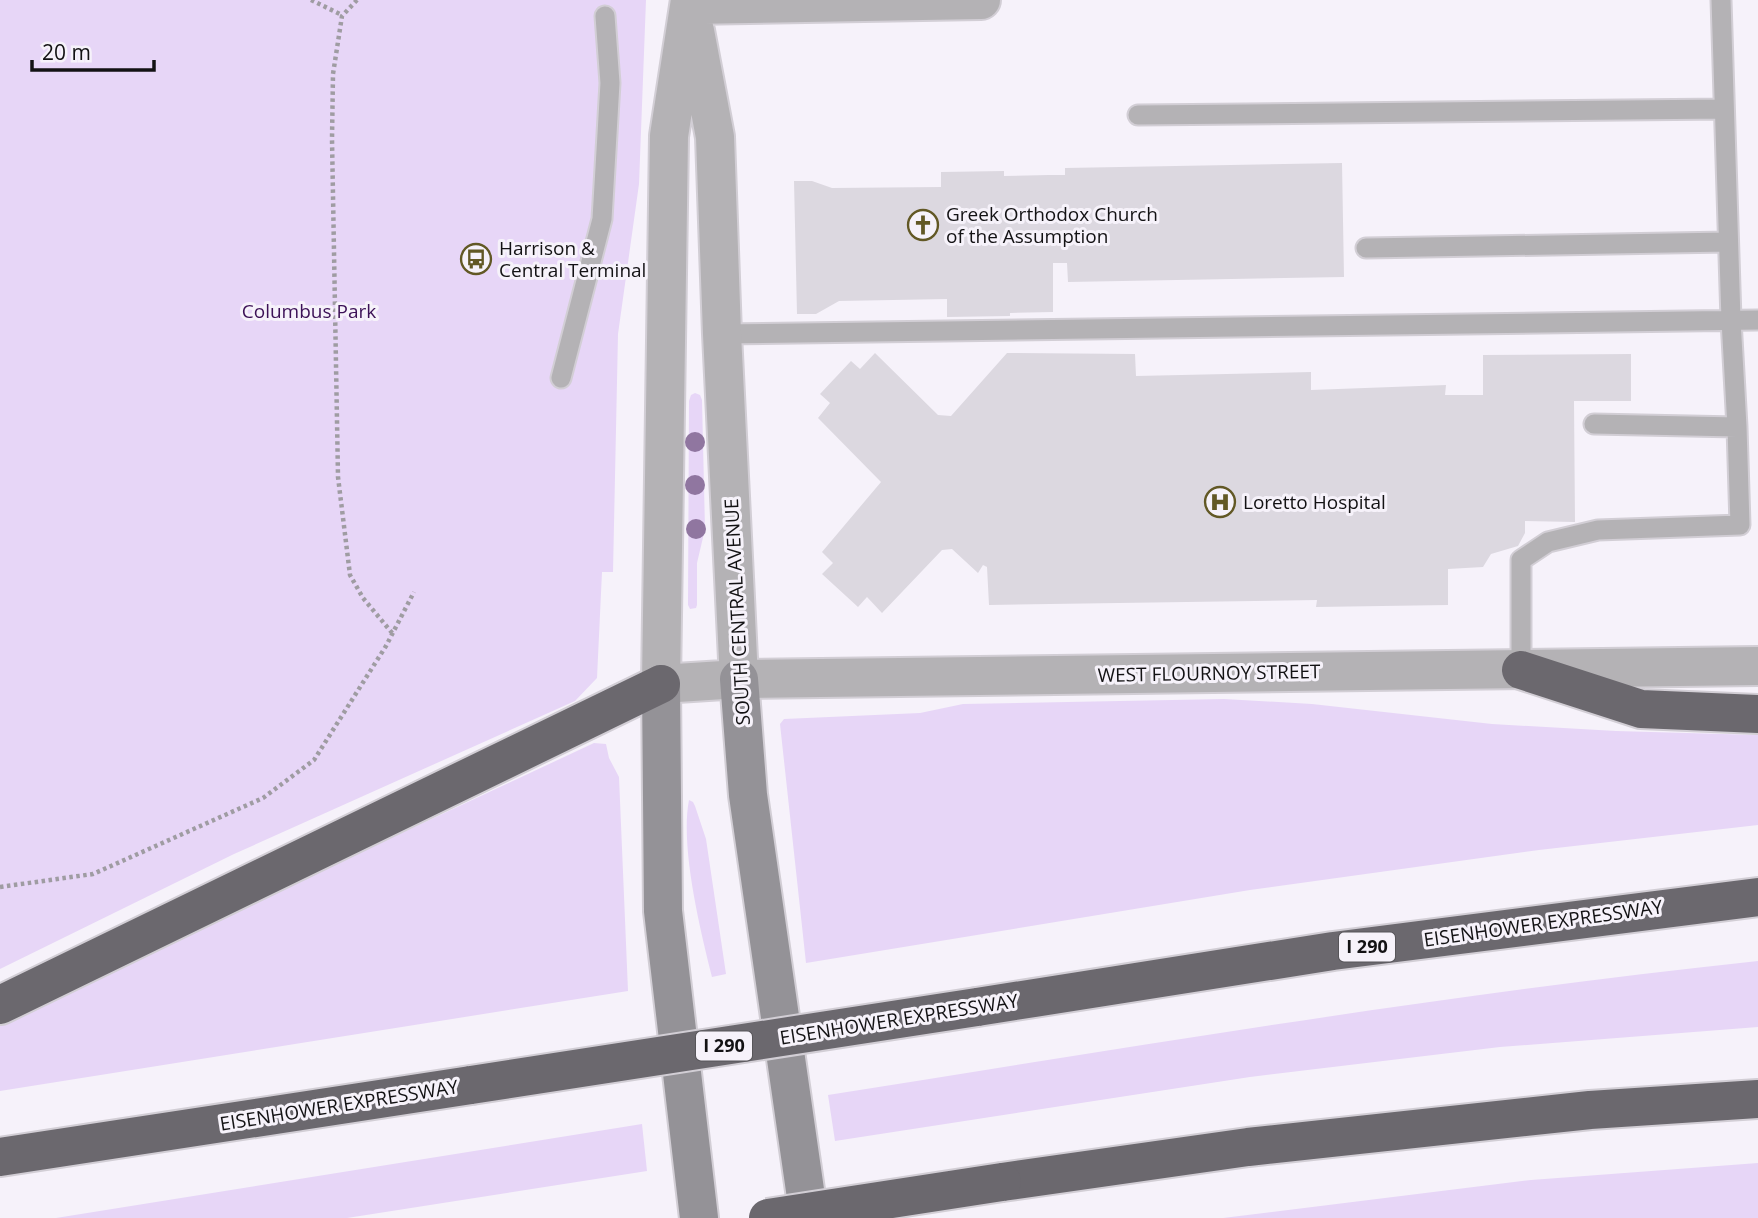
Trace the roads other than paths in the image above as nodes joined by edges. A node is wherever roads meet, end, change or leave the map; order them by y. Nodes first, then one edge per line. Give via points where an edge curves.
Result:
1 (981, 0) edge
2 (1721, 0) edge
3 (690, 2) edge
4 (605, 16) dead end
5 (1724, 109) junction
6 (1139, 115) dead end
7 (1728, 242) junction
8 (1366, 248) dead end
9 (1731, 320) junction
10 (1758, 320) edge
11 (722, 334) junction
12 (561, 378) dead end
13 (1594, 424) dead end
14 (1737, 427) junction
15 (1758, 666) edge
16 (1521, 670) junction
17 (739, 679) junction
18 (661, 684) junction
19 (1758, 714) edge
20 (1758, 897) edge
21 (0, 1005) edge
22 (1758, 1099) edge
23 (0, 1157) edge
24 (699, 1218) edge
25 (768, 1218) edge
26 (809, 1218) edge

1 - 3 street
2 - 5 lane
3 - 11 street, SOUTH CENTRAL AVENUE via 715,137
3 - 18 street via 669,136
4 - 12 lane via 610,83 602,219
5 - 6 lane
5 - 7 lane
7 - 8 lane
7 - 9 lane
9 - 10 lane
9 - 11 lane
9 - 14 lane
11 - 17 street, SOUTH CENTRAL AVENUE
13 - 14 lane
14 - 16 lane via 1740,525 1598,530 1548,542 1521,560
15 - 16 street, WEST FLOURNOY STREET
16 - 17 street, WEST FLOURNOY STREET
16 - 19 highway via 1642,709
17 - 18 street, WEST FLOURNOY STREET
17 - 26 main road, SOUTH CENTRAL AVENUE via 748,795
18 - 21 highway
18 - 24 main road via 663,911
20 - 23 highway, EISENHOWER EXPRESSWAY / I 290, bridge via 1333,951
22 - 25 highway, bridge via 1590,1110 1248,1147

